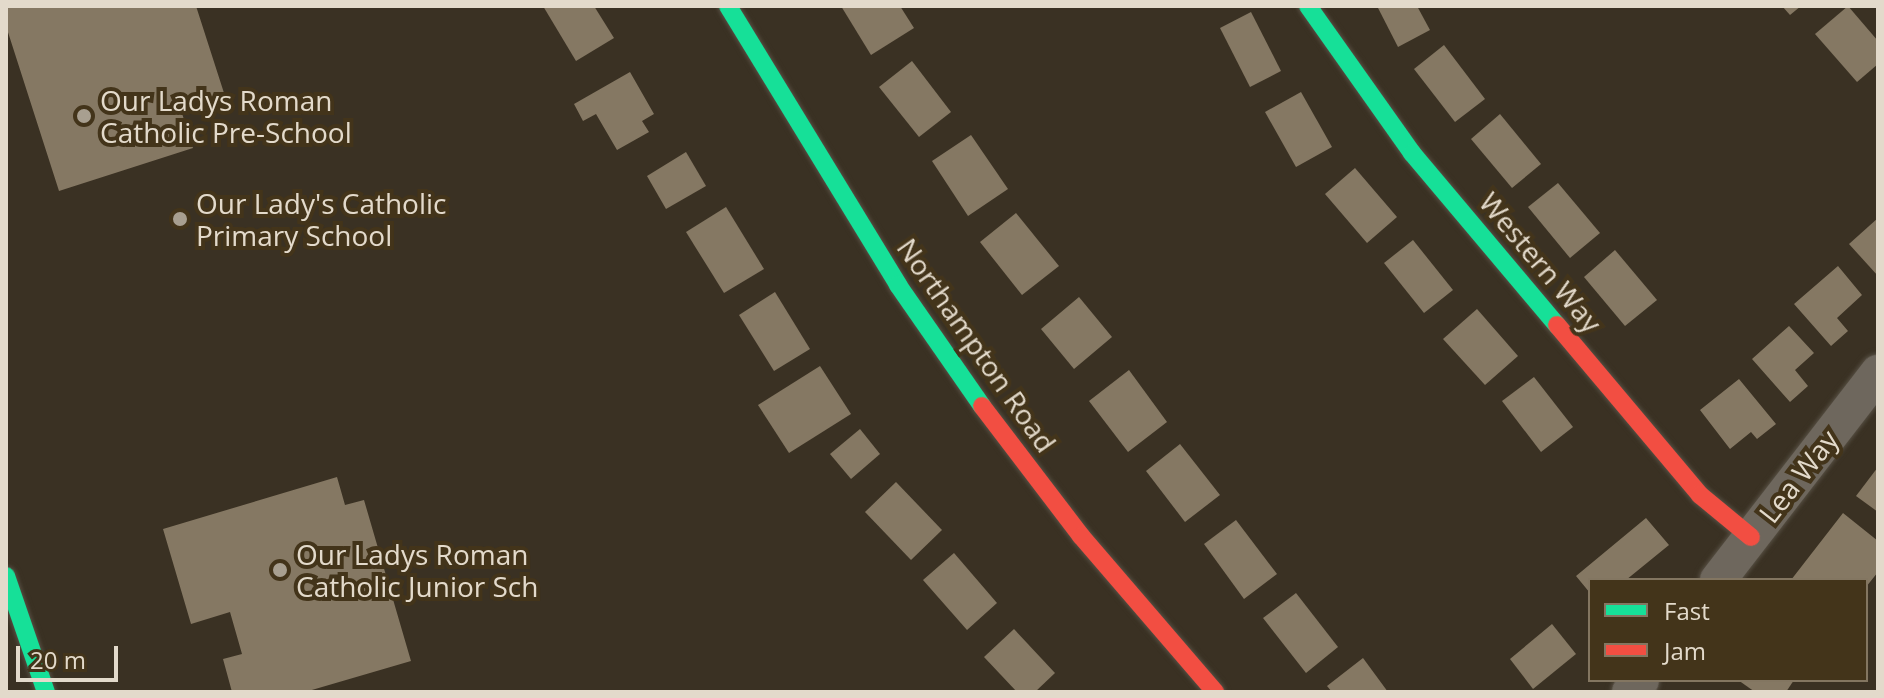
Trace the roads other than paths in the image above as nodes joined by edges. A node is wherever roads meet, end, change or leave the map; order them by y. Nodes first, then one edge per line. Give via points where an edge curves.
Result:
1 (728, 6) edge
2 (1308, 6) edge
3 (1878, 373) edge
4 (1751, 537) junction
5 (6, 576) edge
6 (1720, 578) edge
7 (46, 692) edge
8 (1215, 692) edge

1 - 8 main road, Northampton Road via 898,285 980,403 1081,536
2 - 4 main road, Western Way via 1422,165 1700,495
3 - 4 street, Lea Way
4 - 6 street, Lea Way
5 - 7 main road

